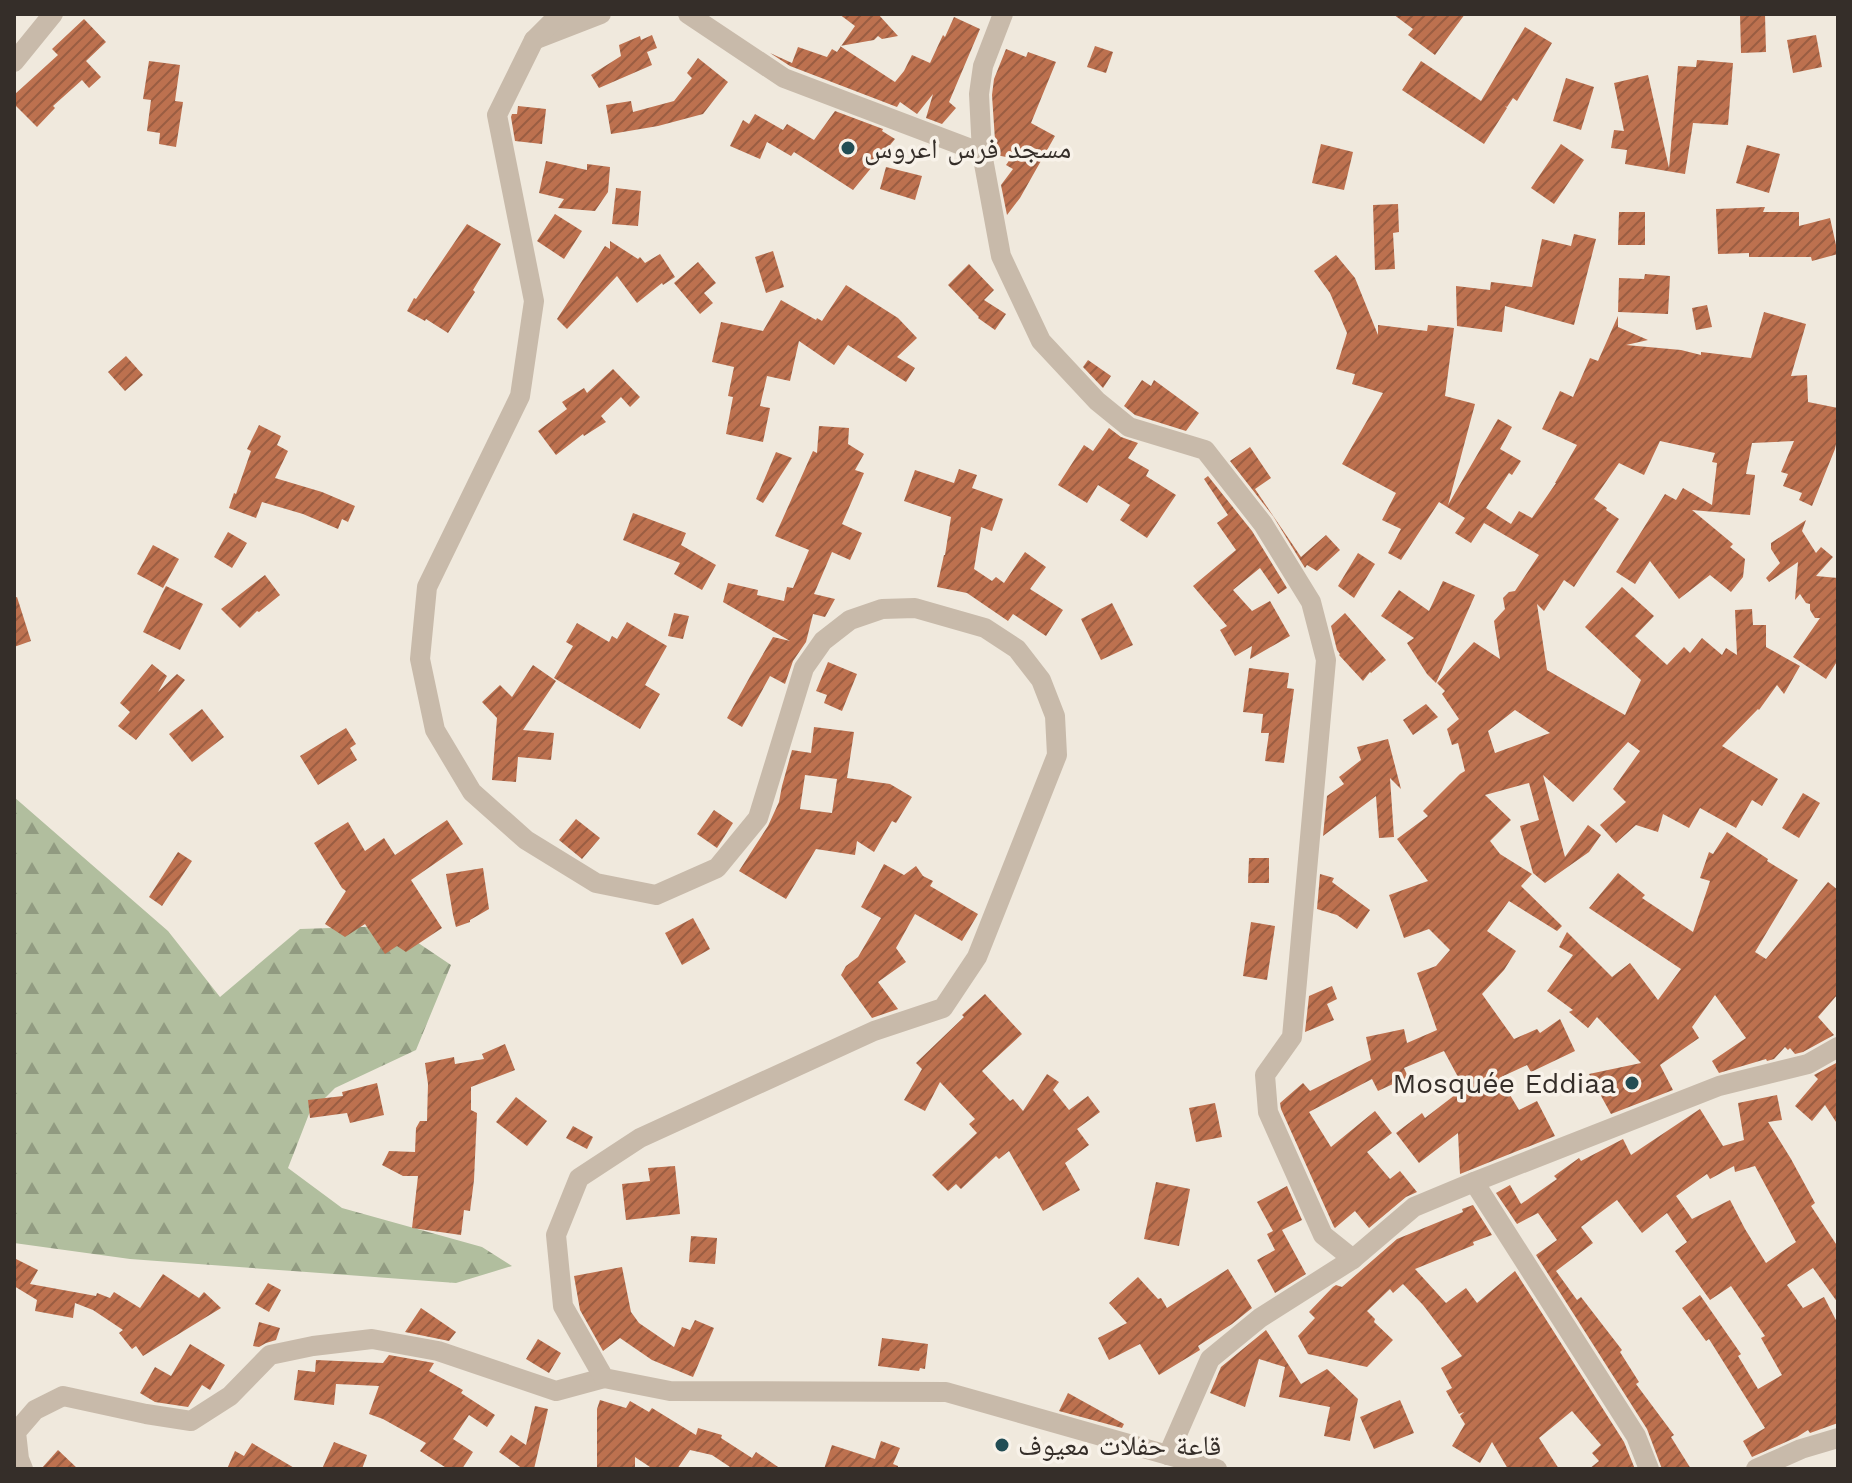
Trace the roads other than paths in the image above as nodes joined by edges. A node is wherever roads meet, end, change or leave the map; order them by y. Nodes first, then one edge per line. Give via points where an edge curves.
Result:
1 (53, 14) edge
2 (560, 14) edge
3 (601, 14) edge
4 (688, 14) edge
5 (1003, 14) edge
6 (534, 40) junction
7 (14, 62) edge
8 (982, 153) junction
9 (1838, 1047) edge
10 (1474, 1182) junction
11 (1353, 1259) junction
12 (604, 1378) junction
13 (1838, 1438) edge
14 (1168, 1455) junction
15 (23, 1469) edge
16 (1217, 1469) edge
17 (1649, 1469) edge
18 (1756, 1469) edge

1 - 7 street
2 - 6 street
3 - 6 street
4 - 8 street via 784,78
5 - 8 street via 983,66
6 - 12 street via 497,115 534,301 520,396 427,587 420,659 435,730 472,792 526,840 596,883 656,895 668,890 717,868 758,818 804,668 823,641 850,620 882,609 915,608 985,628 1017,649 1041,680 1056,729 1057,755 977,957 943,1008 874,1031 640,1138 579,1178 556,1235 563,1306
8 - 11 street via 1001,256 1041,341 1129,427 1205,450 1263,524 1311,602 1326,660 1297,990 1292,1037 1265,1075 1268,1112 1323,1235
9 - 10 street via 1808,1064 1719,1086
10 - 11 street via 1414,1207
10 - 17 street via 1636,1436
11 - 14 street via 1260,1318 1210,1359
12 - 14 street via 670,1391 946,1392
12 - 15 street via 556,1391 412,1346 372,1339 313,1346 270,1355 230,1396 191,1421 63,1396 35,1410 16,1432
13 - 18 street
14 - 16 street

